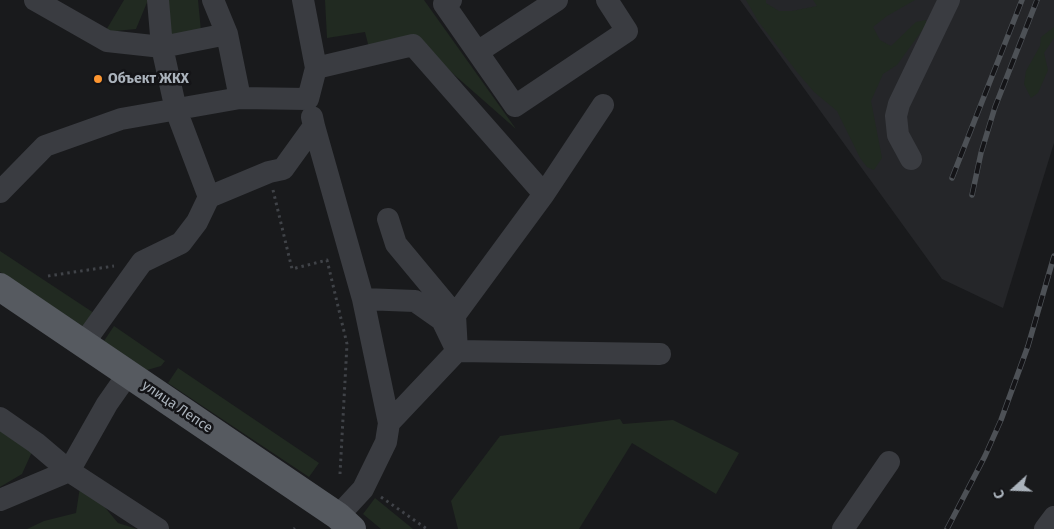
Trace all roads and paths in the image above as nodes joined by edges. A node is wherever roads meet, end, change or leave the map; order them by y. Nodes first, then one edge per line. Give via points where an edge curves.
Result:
1 (35, 0) edge
2 (158, 0) edge
3 (213, 0) edge
4 (303, 0) edge
5 (557, 0) edge
6 (607, 0) edge
7 (949, 0) edge
8 (446, 1) edge
9 (228, 34) junction
10 (162, 47) junction
11 (479, 51) junction
12 (316, 68) junction
13 (240, 98) junction
14 (308, 99) junction
15 (603, 105) dead end
16 (176, 110) junction
17 (314, 126) junction
18 (911, 159) dead end
19 (269, 172) junction
20 (0, 192) edge
21 (544, 194) junction
22 (209, 198) junction
23 (388, 219) dead end
24 (142, 262) junction
25 (48, 276) dead end
26 (0, 287) edge
27 (363, 299) junction
28 (455, 315) junction
29 (83, 344) junction
30 (457, 351) junction
31 (660, 354) dead end
32 (128, 374) junction
33 (0, 418) edge
34 (389, 423) junction
35 (888, 462) dead end
36 (69, 471) junction
37 (340, 474) dead end
38 (363, 489) junction
39 (0, 500) edge
40 (1054, 517) edge
41 (345, 523) edge
42 (158, 529) edge
43 (427, 529) edge
44 (843, 529) edge
45 (1045, 529) edge

1 - 10 lane via 107,41
2 - 10 lane
3 - 9 lane
4 - 12 lane
5 - 11 lane
6 - 11 lane via 627,30 515,106
7 - 18 lane via 896,116 898,135
8 - 11 lane
9 - 10 lane
9 - 13 lane
10 - 16 lane
12 - 14 lane
12 - 21 lane via 413,46
13 - 14 lane
13 - 16 lane
14 - 17 lane
15 - 21 lane
16 - 20 lane via 121,119 45,146
16 - 22 lane
17 - 19 lane via 283,169
17 - 27 lane
19 - 22 lane
19 - 37 path via 292,269 327,260 347,344
21 - 28 lane
22 - 24 lane via 181,243
23 - 28 lane via 396,244
24 - 25 path
24 - 29 lane
26 - 29 main road, улица Лепсе
27 - 30 lane via 415,301 442,320
27 - 34 lane
28 - 30 lane
29 - 32 main road, улица Лепсе
30 - 31 lane
30 - 34 lane
32 - 36 lane
32 - 41 main road, улица Лепсе
33 - 36 lane
34 - 38 lane via 386,442
35 - 44 lane
36 - 39 lane
36 - 42 lane
38 - 41 lane
38 - 43 path via 377,494
40 - 45 lane

